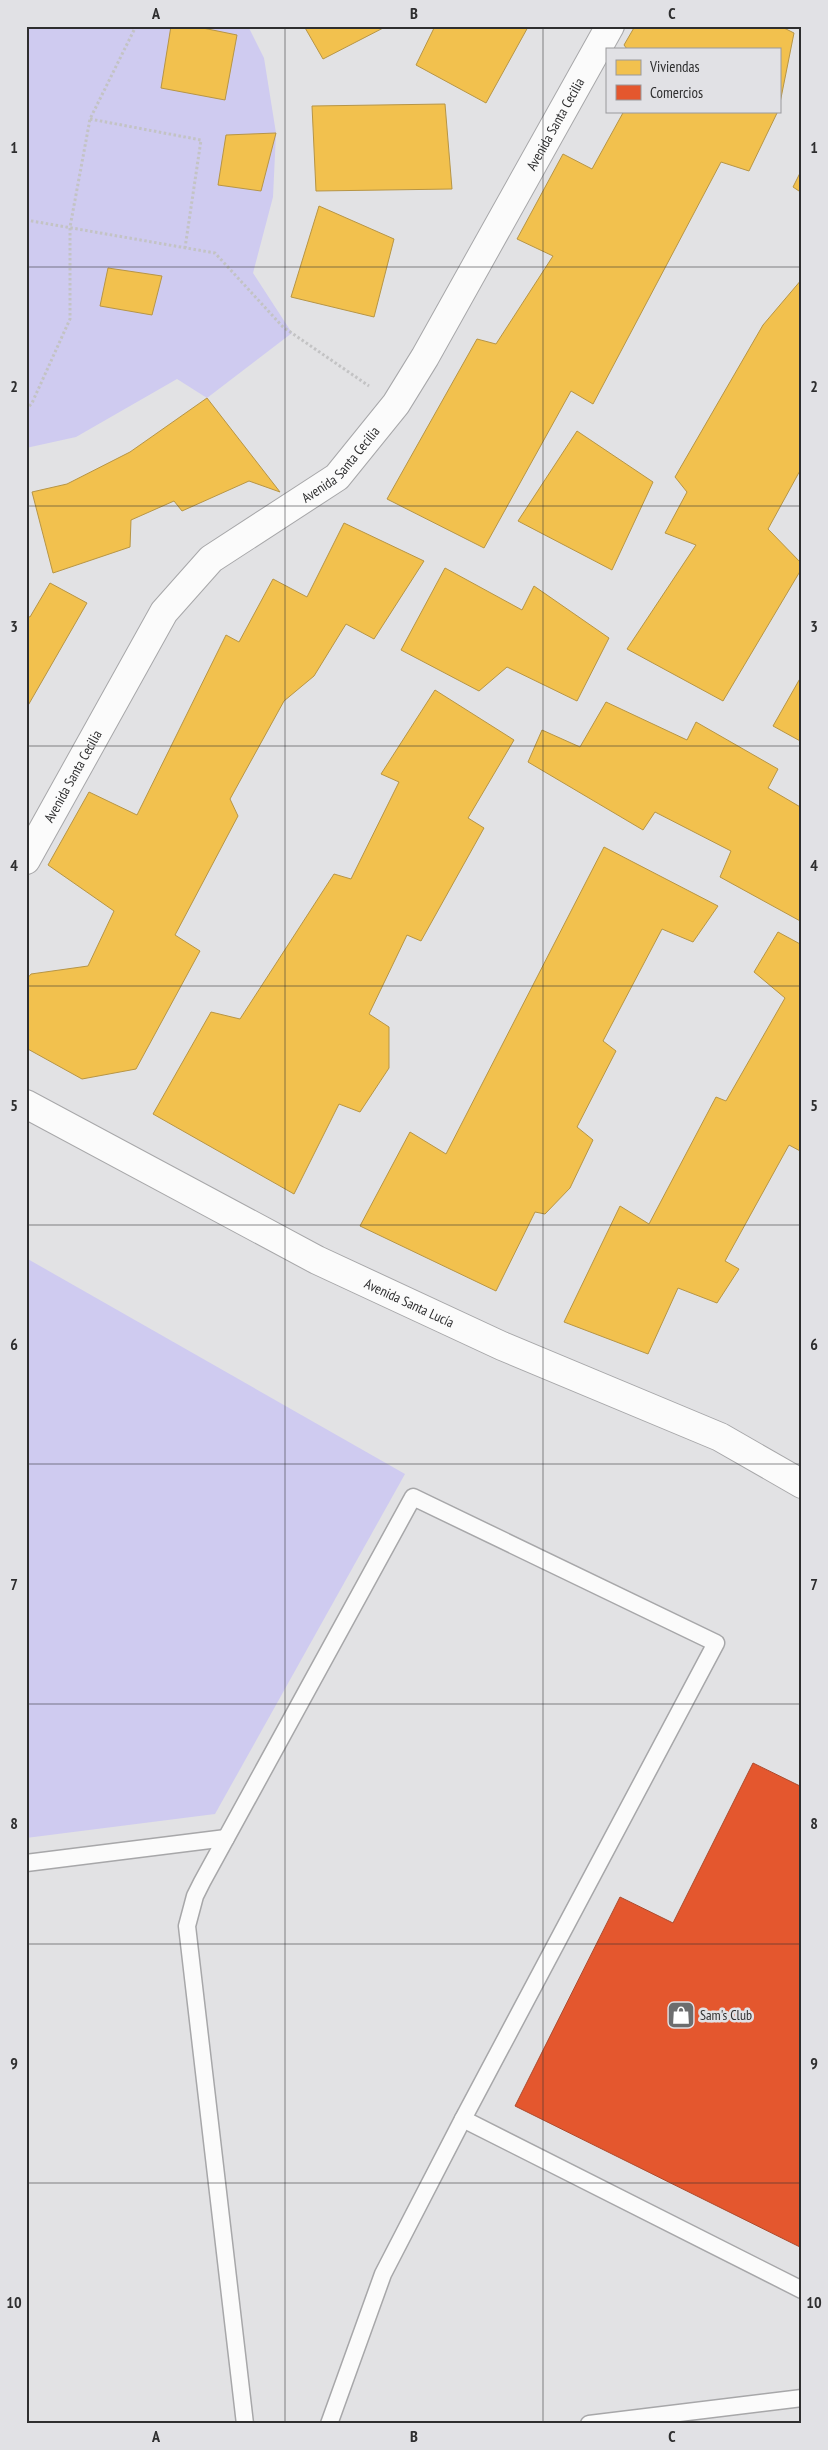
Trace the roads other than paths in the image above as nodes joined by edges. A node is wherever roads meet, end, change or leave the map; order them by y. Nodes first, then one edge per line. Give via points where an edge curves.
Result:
1 (610, 26) edge
2 (26, 860) edge
3 (26, 1104) edge
4 (802, 1484) edge
5 (226, 1838) junction
6 (26, 1862) edge
7 (463, 2118) junction
8 (802, 2290) edge
9 (802, 2398) edge
10 (245, 2424) edge
11 (329, 2424) edge
12 (589, 2424) edge

1 - 2 street, Avenida Santa Cecilia via 426,358 396,404 337,477 211,558 164,612
3 - 4 street, Avenida Santa Lucía via 317,1260 502,1346 720,1437
5 - 6 lane
5 - 7 lane via 413,1497 716,1643
5 - 10 lane via 195,1896 187,1926
7 - 8 lane
7 - 11 lane via 383,2274
9 - 12 lane

